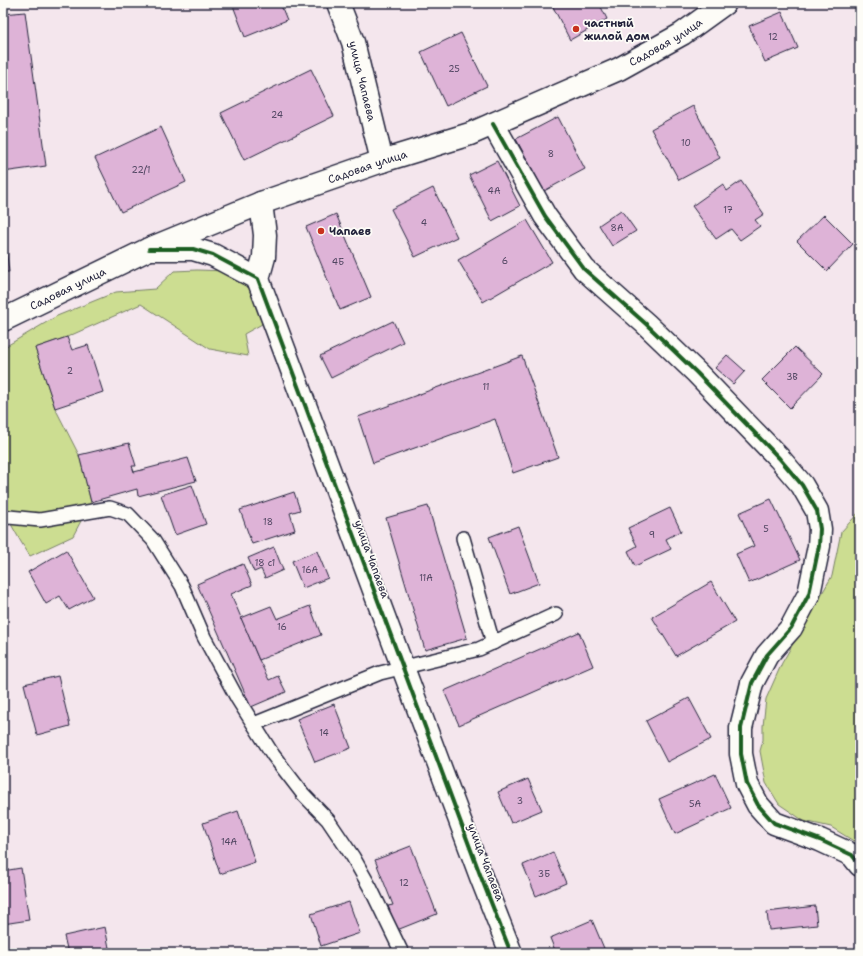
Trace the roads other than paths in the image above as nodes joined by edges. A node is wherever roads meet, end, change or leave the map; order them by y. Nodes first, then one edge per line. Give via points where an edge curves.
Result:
1 (338, 3) edge
2 (725, 3) edge
3 (493, 124) junction
4 (382, 161) junction
5 (261, 203) junction
6 (149, 249) junction
7 (258, 279) junction
8 (3, 320) edge
9 (3, 518) edge
10 (463, 538) dead end
11 (556, 614) dead end
12 (493, 643) junction
13 (403, 668) junction
14 (254, 724) junction
15 (860, 865) edge
16 (402, 953) edge
17 (511, 953) edge

1 - 4 street, улица Чапаева via 353,42
2 - 3 street, Садовая улица via 682,34 619,69
3 - 4 street, Садовая улица via 470,134
3 - 15 street via 545,216 584,269 697,373 779,458 802,485 817,511 819,546 809,594 791,628 767,655 752,683 741,728 741,754 747,784 758,805 774,823 852,855
4 - 5 street, Садовая улица
5 - 6 street, Садовая улица
5 - 7 street via 265,235 264,257
6 - 7 street via 193,249 213,256
6 - 8 street, Садовая улица
7 - 13 street, улица Чапаева
9 - 14 lane via 40,520 110,508 128,514 153,540 182,586 204,637
10 - 12 lane
11 - 12 lane
12 - 13 lane via 479,649
13 - 14 lane via 380,673
13 - 17 street, улица Чапаева
14 - 16 lane via 273,755 303,794 328,820 353,857

